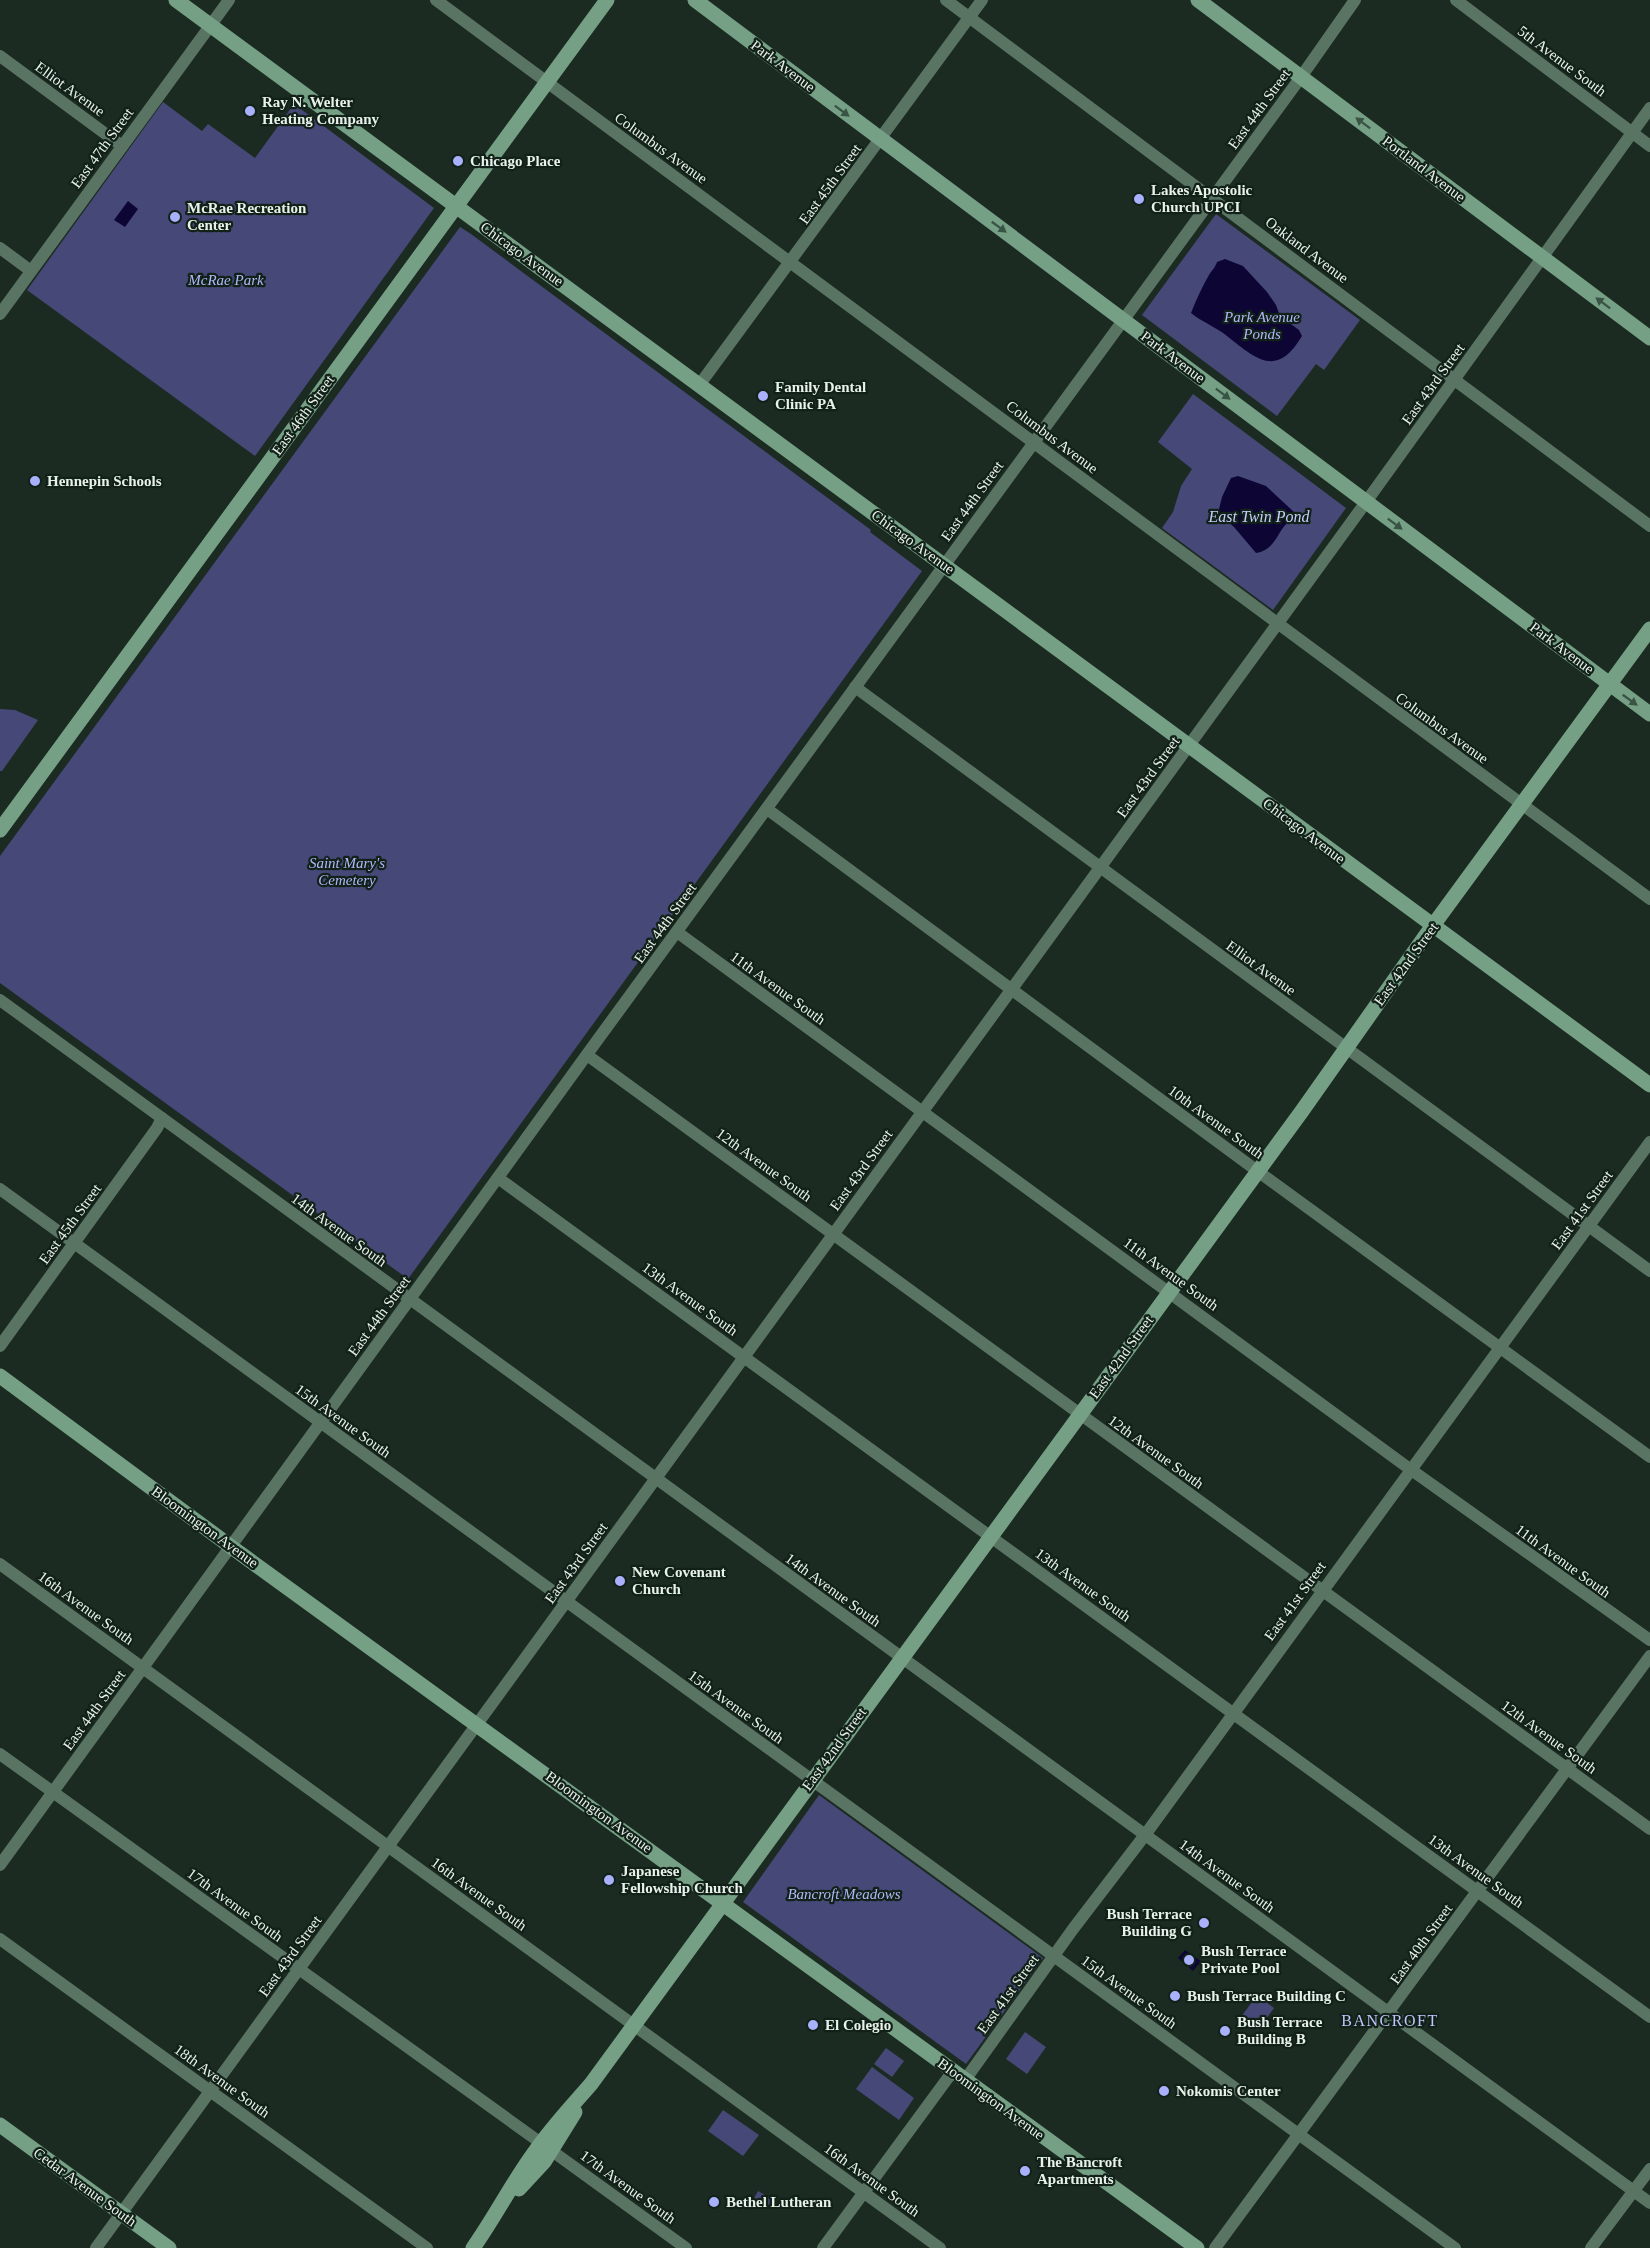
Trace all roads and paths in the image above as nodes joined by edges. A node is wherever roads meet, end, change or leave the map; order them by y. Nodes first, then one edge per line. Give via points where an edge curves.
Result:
1 (176, 0) edge
2 (229, 0) edge
3 (436, 0) edge
4 (607, 0) edge
5 (695, 0) edge
6 (946, 0) edge
7 (982, 0) edge
8 (1198, 0) edge
9 (1355, 0) edge
10 (1456, 0) edge
11 (969, 18) junction
12 (210, 25) junction
13 (0, 56) edge
14 (1301, 77) junction
15 (547, 82) junction
16 (1650, 108) edge
17 (1633, 133) junction
18 (880, 140) junction
19 (122, 146) junction
20 (1650, 146) edge
21 (1212, 198) junction
22 (456, 205) junction
23 (0, 248) edge
24 (1543, 258) junction
25 (791, 262) junction
26 (31, 271) junction
27 (0, 315) edge
28 (1124, 320) junction
29 (1650, 338) edge
30 (1455, 380) junction
31 (700, 384) junction
32 (1034, 442) junction
33 (1366, 502) junction
34 (1650, 526) edge
35 (944, 565) junction
36 (1277, 624) junction
37 (1650, 629) edge
38 (1610, 685) junction
39 (855, 687) junction
40 (1650, 714) edge
41 (1189, 746) junction
42 (1522, 805) junction
43 (767, 809) junction
44 (3, 821) edge
45 (1100, 868) junction
46 (1650, 899) edge
47 (1433, 926) junction
48 (677, 932) junction
49 (1011, 990) junction
50 (0, 1000) edge
51 (1346, 1048) junction
52 (587, 1055) junction
53 (1650, 1085) edge
54 (921, 1112) junction
55 (162, 1118) junction
56 (1650, 1142) edge
57 (1256, 1170) junction
58 (498, 1178) junction
59 (0, 1189) edge
60 (1589, 1226) junction
61 (833, 1234) junction
62 (74, 1244) junction
63 (1650, 1271) edge
64 (1169, 1291) junction
65 (409, 1300) junction
66 (0, 1346) edge
67 (1500, 1348) junction
68 (744, 1357) junction
69 (0, 1376) edge
70 (1078, 1414) junction
71 (320, 1422) junction
72 (1650, 1457) edge
73 (1410, 1469) junction
74 (655, 1479) junction
75 (990, 1536) junction
76 (230, 1546) junction
77 (0, 1564) edge
78 (1322, 1590) junction
79 (566, 1602) junction
80 (1649, 1640) edge
81 (1650, 1656) edge
82 (900, 1658) junction
83 (143, 1667) junction
84 (1233, 1713) junction
85 (477, 1725) junction
86 (0, 1754) edge
87 (1568, 1769) junction
88 (812, 1781) junction
89 (52, 1792) junction
90 (1650, 1829) edge
91 (1144, 1835) junction
92 (387, 1846) junction
93 (0, 1864) edge
94 (1479, 1891) junction
95 (722, 1903) junction
96 (0, 1939) edge
97 (1054, 1957) junction
98 (298, 1969) junction
99 (1390, 2013) junction
100 (1650, 2017) edge
101 (634, 2024) junction
102 (959, 2075) junction
103 (211, 2092) junction
104 (0, 2125) edge
105 (1299, 2135) junction
106 (547, 2147) junction
107 (1650, 2169) edge
108 (1633, 2190) junction
109 (864, 2193) junction
110 (1650, 2203) edge
111 (122, 2213) junction
112 (96, 2248) edge
113 (169, 2248) edge
114 (427, 2248) edge
115 (473, 2248) edge
116 (686, 2248) edge
117 (823, 2248) edge
118 (940, 2248) edge
119 (1197, 2248) edge
120 (1215, 2248) edge
121 (1455, 2248) edge
122 (1591, 2248) edge

1 - 12 street, Chicago Avenue
2 - 12 street, East 47th Street
3 - 15 street, Columbus Avenue
4 - 15 street, East 46th Street
5 -> 18 street, Park Avenue
6 - 11 street, Oakland Avenue
7 - 11 street, East 45th Street
8 - 14 street, Portland Avenue
9 - 14 street, East 44th Street
10 - 17 street, 5th Avenue South
11 - 18 street, East 45th Street
11 - 21 street, Oakland Avenue
12 - 19 street, East 47th Street
12 - 22 street, Chicago Avenue
13 - 19 street, Elliot Avenue
14 - 21 street, East 44th Street
24 -> 14 street, Portland Avenue
15 - 22 street, East 46th Street
15 - 25 street, Columbus Avenue
16 - 17 street, East 43rd Street
17 - 20 street, 5th Avenue South
17 - 24 street, East 43rd Street
18 - 25 street, East 45th Street
18 -> 28 street, Park Avenue
19 - 26 street, East 47th Street
21 - 28 street, East 44th Street
21 - 30 street, Oakland Avenue
22 - 31 street, Chicago Avenue
22 - 44 street, East 46th Street
23 - 26 street
29 -> 24 street, Portland Avenue
24 - 30 street, East 43rd Street
25 - 31 street, East 45th Street
25 - 32 street, Columbus Avenue
26 - 27 street, East 47th Street
28 - 32 street, East 44th Street
28 -> 33 street, Park Avenue
30 - 33 street, East 43rd Street
30 - 34 street, Oakland Avenue
31 - 35 street, Chicago Avenue
32 - 35 street, East 44th Street
32 - 36 street, Columbus Avenue
33 - 36 street, East 43rd Street
33 -> 38 street, Park Avenue
35 - 39 street, East 44th Street
35 - 41 street, Chicago Avenue
36 - 41 street, East 43rd Street
36 - 42 street, Columbus Avenue
37 - 38 street, East 42nd Street
38 -> 40 street, Park Avenue
38 - 42 street, East 42nd Street
39 - 43 street, East 44th Street
39 - 45 street, Elliot Avenue
41 - 45 street, East 43rd Street
41 - 47 street, Chicago Avenue
42 - 46 street, Columbus Avenue
42 - 47 street, East 42nd Street
43 - 48 street, East 44th Street
43 - 49 street, 10th Avenue South
45 - 49 street, East 43rd Street
45 - 51 street, Elliot Avenue
47 - 51 street, East 42nd Street
47 - 53 street, Chicago Avenue
48 - 52 street, East 44th Street
48 - 54 street, 11th Avenue South
49 - 54 street, East 43rd Street
49 - 57 street, 10th Avenue South
50 - 55 street, 14th Avenue South
51 - 57 street, East 42nd Street
51 - 60 street, Elliot Avenue
52 - 58 street, East 44th Street
52 - 61 street, 12th Avenue South
54 - 61 street, East 43rd Street
54 - 64 street, 11th Avenue South
55 - 62 street, East 45th Street
55 - 65 street, 14th Avenue South
56 - 60 street, East 41st Street
57 - 64 street, East 42nd Street
57 - 67 street, 10th Avenue South
58 - 65 street, East 44th Street
58 - 68 street, 13th Avenue South
59 - 62 street, 15th Avenue South
60 - 63 street, Elliot Avenue
60 - 67 street, East 41st Street
61 - 68 street, East 43rd Street
61 - 70 street, 12th Avenue South
62 - 66 street, East 45th Street
62 - 71 street, 15th Avenue South
64 - 70 street, East 42nd Street
64 - 73 street, 11th Avenue South
65 - 71 street, East 44th Street
65 - 74 street, 14th Avenue South
67 - 72 street, 10th Avenue South
67 - 73 street, East 41st Street
68 - 74 street, East 43rd Street
68 - 75 street, 13th Avenue South
69 - 76 street, Bloomington Avenue
70 - 75 street, East 42nd Street
70 - 78 street, 12th Avenue South
71 - 76 street, East 44th Street
71 - 79 street, 15th Avenue South
73 - 78 street, East 41st Street
73 - 80 street, 11th Avenue South
74 - 79 street, East 43rd Street
74 - 82 street, 14th Avenue South
75 - 82 street, East 42nd Street
75 - 84 street, 13th Avenue South
76 - 83 street, East 44th Street
76 - 85 street, Bloomington Avenue
77 - 83 street, 16th Avenue South
78 - 84 street, East 41st Street
78 - 87 street, 12th Avenue South
79 - 85 street, East 43rd Street
79 - 88 street, 15th Avenue South
81 - 87 street, East 40th Street
82 - 88 street, East 42nd Street
82 - 91 street, 14th Avenue South
83 - 89 street, East 44th Street
83 - 92 street, 16th Avenue South
84 - 91 street, East 41st Street
84 - 94 street, 13th Avenue South
85 - 92 street, East 43rd Street
85 - 95 street, Bloomington Avenue
86 - 89 street, 17th Avenue South
87 - 90 street, 12th Avenue South
87 - 94 street, East 40th Street
88 - 95 street, East 42nd Street
88 - 97 street, 15th Avenue South
89 - 93 street, East 44th Street
89 - 98 street, 17th Avenue South
91 - 97 street, East 41st Street
91 - 99 street, 14th Avenue South
92 - 98 street, East 43rd Street
92 - 101 street, 16th Avenue South
94 - 99 street, East 40th Street
94 - 100 street, 13th Avenue South
95 - 101 street, East 42nd Street
95 - 102 street, Bloomington Avenue
96 - 103 street, 18th Avenue South
97 - 102 street, East 41st Street
97 - 105 street, 15th Avenue South
98 - 103 street, East 43rd Street
98 - 106 street, 17th Avenue South
99 - 105 street, East 40th Street
99 - 108 street, 14th Avenue South
101 - 106 street, East 42nd Street
101 - 109 street, 16th Avenue South
102 - 109 street, East 41st Street
102 - 119 street, Bloomington Avenue
103 - 111 street, East 43rd Street
103 - 114 street, 18th Avenue South
104 - 111 street, Cedar Avenue South
105 - 120 street, East 40th Street
105 - 121 street, 15th Avenue South
106 - 115 street, East 42nd Street via 544,2162 498,2211
106 - 116 street, 17th Avenue South
107 - 108 street
108 - 110 street, 14th Avenue South
108 - 122 street
109 - 117 street, East 41st Street
109 - 118 street, 16th Avenue South
111 - 112 street, East 43rd Street
111 - 113 street, Cedar Avenue South

